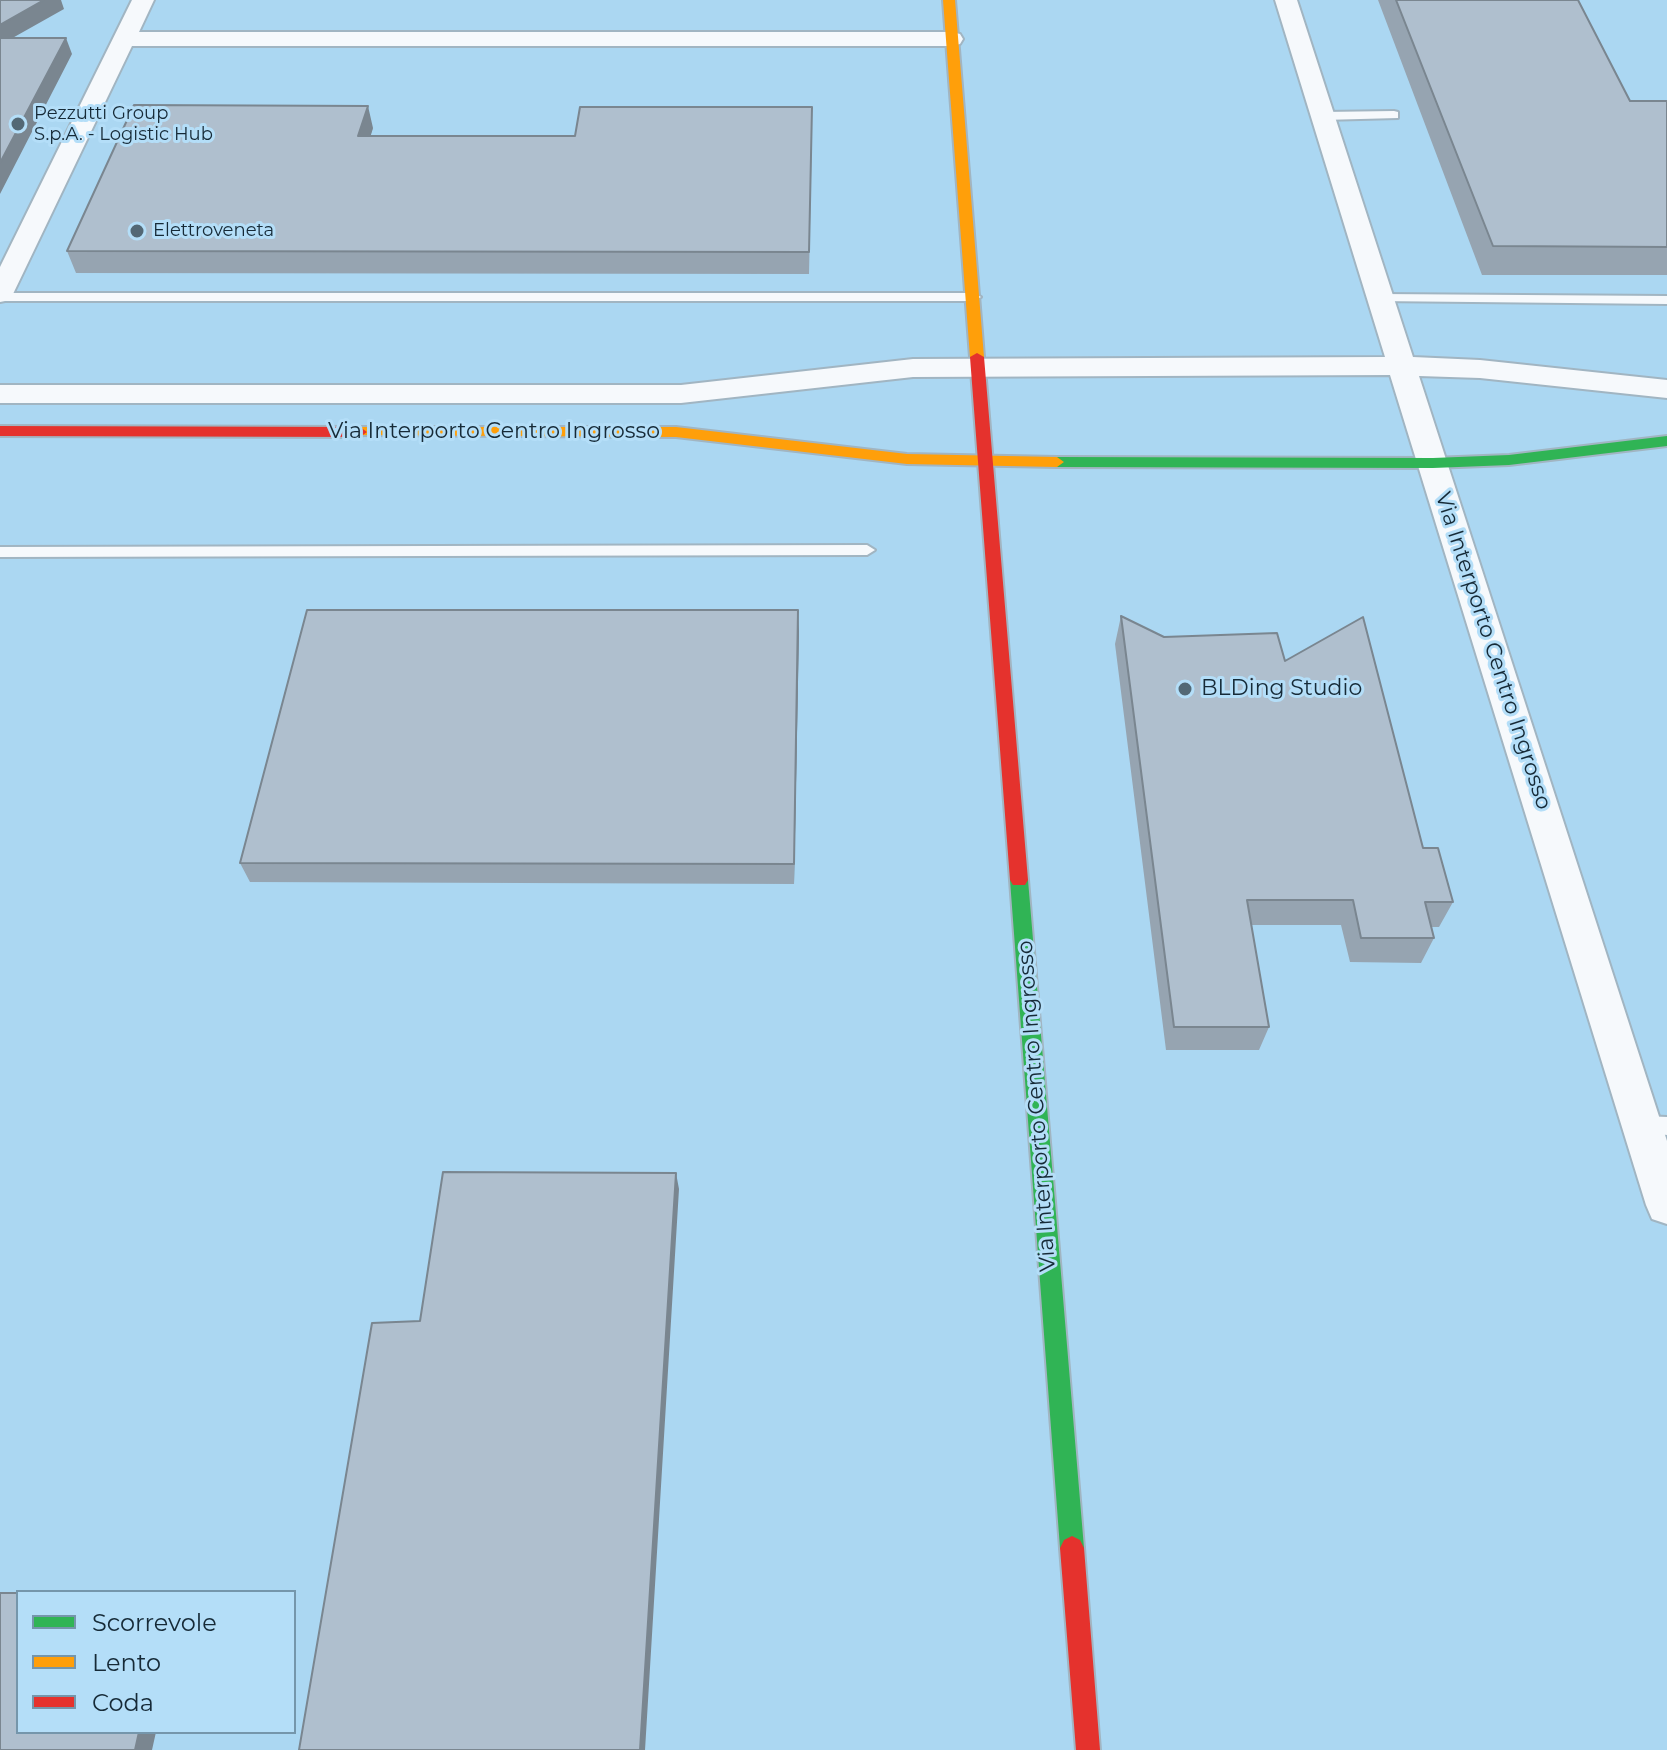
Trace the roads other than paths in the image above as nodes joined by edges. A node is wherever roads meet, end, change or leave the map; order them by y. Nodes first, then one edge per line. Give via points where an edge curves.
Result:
1 (143, 0) edge
2 (949, 0) edge
3 (1286, 0) edge
4 (125, 39) junction
5 (952, 39) junction
6 (1394, 115) dead end
7 (1323, 116) junction
8 (0, 295) edge
9 (974, 297) junction
10 (1380, 298) junction
11 (1667, 300) edge
12 (980, 366) junction
13 (1402, 366) junction
14 (1667, 389) edge
15 (0, 394) edge
16 (0, 431) edge
17 (1667, 441) edge
18 (987, 462) junction
19 (1433, 463) junction
20 (867, 550) dead end
21 (0, 552) edge
22 (1655, 1126) edge
23 (1667, 1205) edge
24 (1088, 1750) edge

1 - 4 street
2 - 5 street, Via Interporto Centro Ingrosso
3 - 7 street, Via Interporto Centro Ingrosso
4 - 5 street
4 - 8 street
5 - 9 street, Via Interporto Centro Ingrosso
6 - 7 lane
7 - 10 street, Via Interporto Centro Ingrosso
8 - 9 lane
9 - 12 street, Via Interporto Centro Ingrosso
10 - 11 lane
10 - 13 street, Via Interporto Centro Ingrosso
12 - 13 street, Via Interporto Centro Ingrosso
12 - 15 street, Via Interporto Centro Ingrosso via 913,368 681,394
12 - 18 street, Via Interporto Centro Ingrosso
13 - 14 street, Via Interporto Centro Ingrosso
13 - 19 street, Via Interporto Centro Ingrosso
16 - 18 street, Via Interporto Centro Ingrosso via 676,432 907,459
17 - 19 street, Via Interporto Centro Ingrosso via 1509,460
18 - 19 street, Via Interporto Centro Ingrosso
18 - 24 street, Via Interporto Centro Ingrosso
19 - 22 street, Via Interporto Centro Ingrosso
20 - 21 lane
22 - 23 street, Via Interporto Centro Ingrosso

